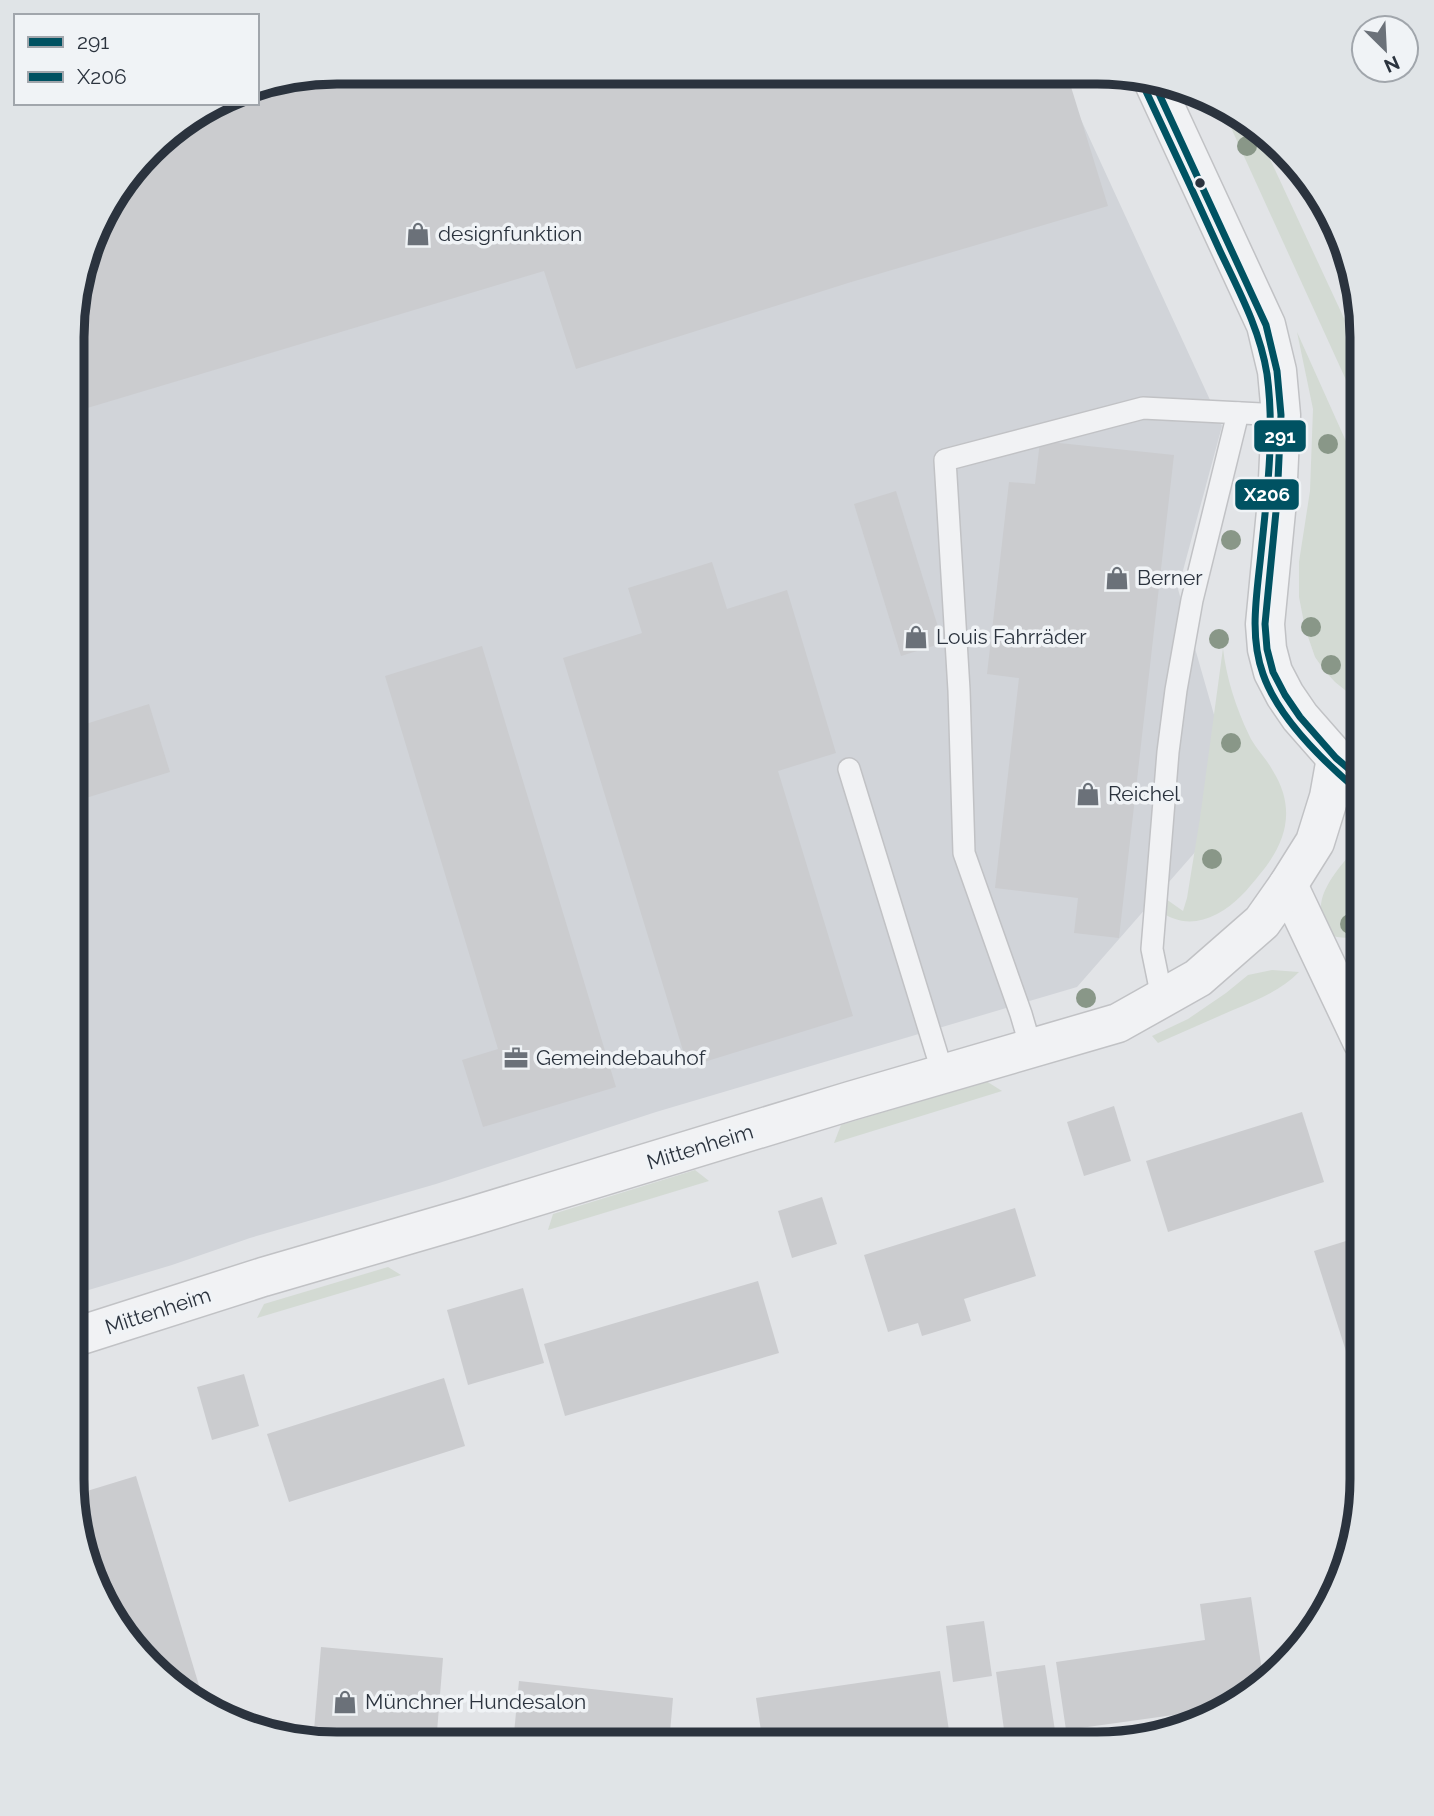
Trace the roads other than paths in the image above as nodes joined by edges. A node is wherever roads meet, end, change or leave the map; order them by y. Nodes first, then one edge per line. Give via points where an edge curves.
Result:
1 (1158, 92) edge
2 (1238, 413) junction
3 (1281, 415) junction
4 (1350, 761) edge
5 (1350, 768) edge
6 (849, 769) dead end
7 (1288, 885) junction
8 (1162, 998) junction
9 (1350, 1016) edge
10 (1031, 1048) junction
11 (943, 1074) junction
12 (84, 1334) edge

1 - 3 street via 1266,325
2 - 3 lane
2 - 8 lane via 1192,600 1167,752 1152,948
2 - 10 lane via 1143,408 945,460 964,853
3 - 4 street via 1265,624 1268,649 1273,672 1300,717
5 - 7 street, Mittenheim via 1329,797 1315,842
6 - 11 lane
7 - 8 street, Mittenheim via 1262,922 1198,978
7 - 9 street
8 - 10 street, Mittenheim via 1118,1023
10 - 11 street, Mittenheim
11 - 12 street, Mittenheim

